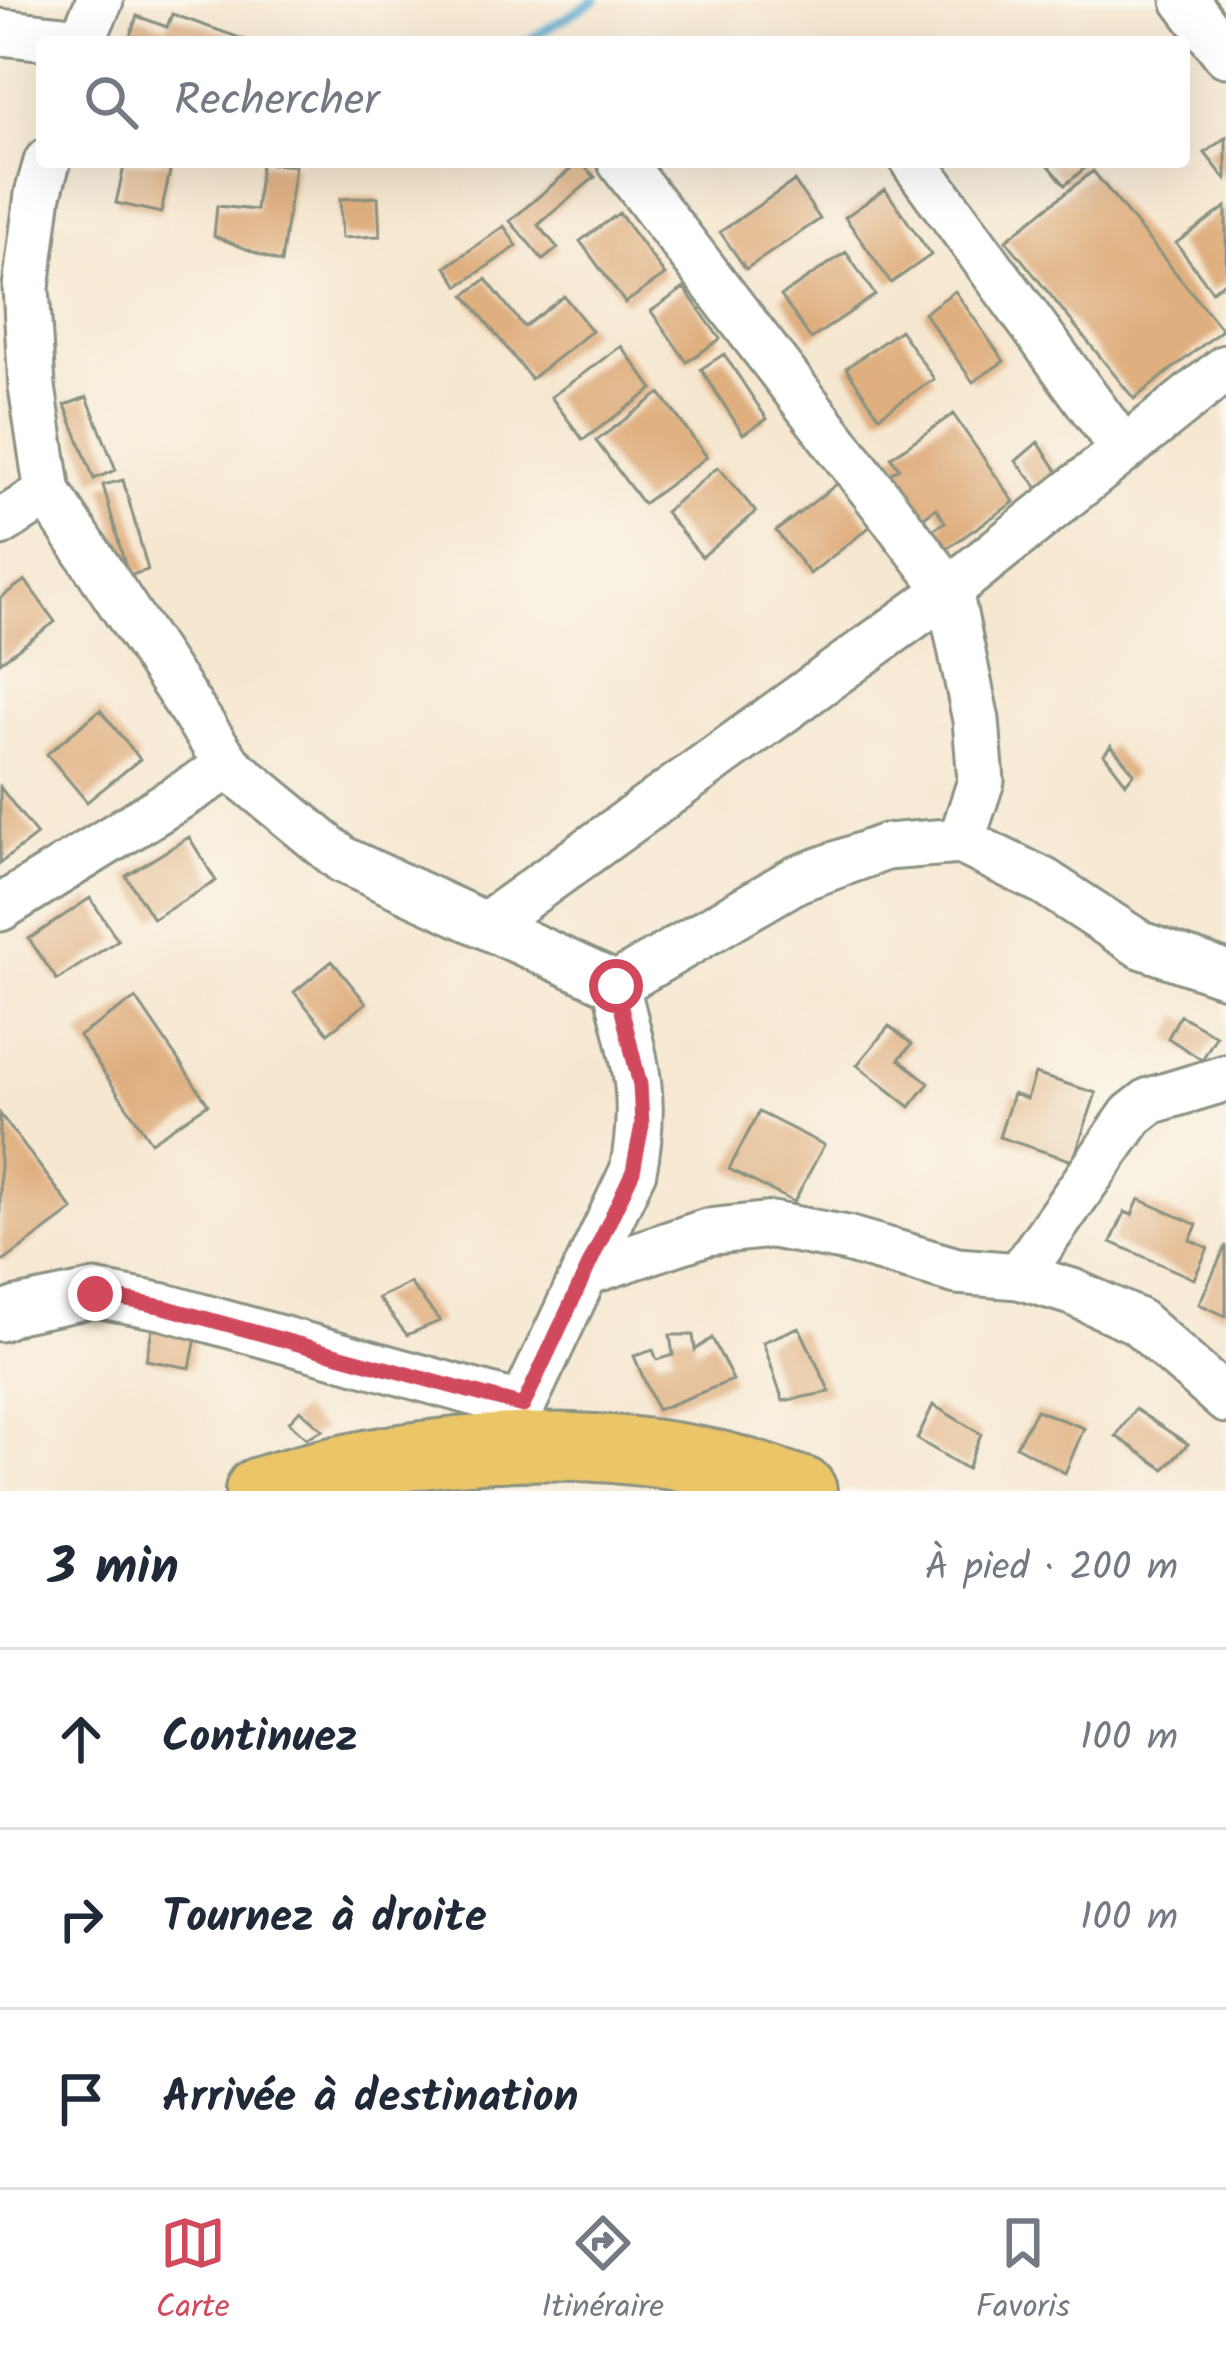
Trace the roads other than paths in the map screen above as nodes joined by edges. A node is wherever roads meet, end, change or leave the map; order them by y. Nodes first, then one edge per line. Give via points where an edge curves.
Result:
1 (100, 0) edge
2 (1185, 0) edge
3 (0, 32) edge
4 (36, 36) edge
5 (84, 36) edge
6 (1226, 54) edge
7 (45, 168) edge
8 (626, 168) edge
9 (918, 168) edge
10 (1226, 368) edge
11 (1123, 449) junction
12 (49, 493) junction
13 (0, 523) edge
14 (949, 590) junction
15 (229, 766) junction
16 (961, 841) junction
17 (0, 908) edge
18 (486, 925) junction
19 (1226, 974) edge
20 (616, 986) junction
21 (1226, 1078) edge
22 (587, 1272) junction
23 (1019, 1276) junction
24 (0, 1318) edge
25 (1226, 1400) edge
26 (513, 1427) junction
27 (259, 1491) edge
28 (803, 1491) edge

1 - 5 street
2 - 6 street
3 - 4 street
7 - 12 street via 26,287
8 - 14 street
9 - 11 street
10 - 11 street
11 - 14 street
12 - 13 street
12 - 15 street
14 - 16 street via 981,781
14 - 18 street
15 - 17 street
15 - 18 street via 343,860
16 - 19 street via 1045,882 1141,944
16 - 20 street via 886,847 797,879
18 - 20 street
20 - 22 street via 642,1125 633,1171
21 - 23 street via 1132,1114
22 - 23 street via 707,1232 772,1226 957,1271
22 - 26 street
23 - 25 street via 1137,1321
24 - 26 street via 95,1294 164,1307
26 - 27 highway
26 - 28 highway via 716,1464

